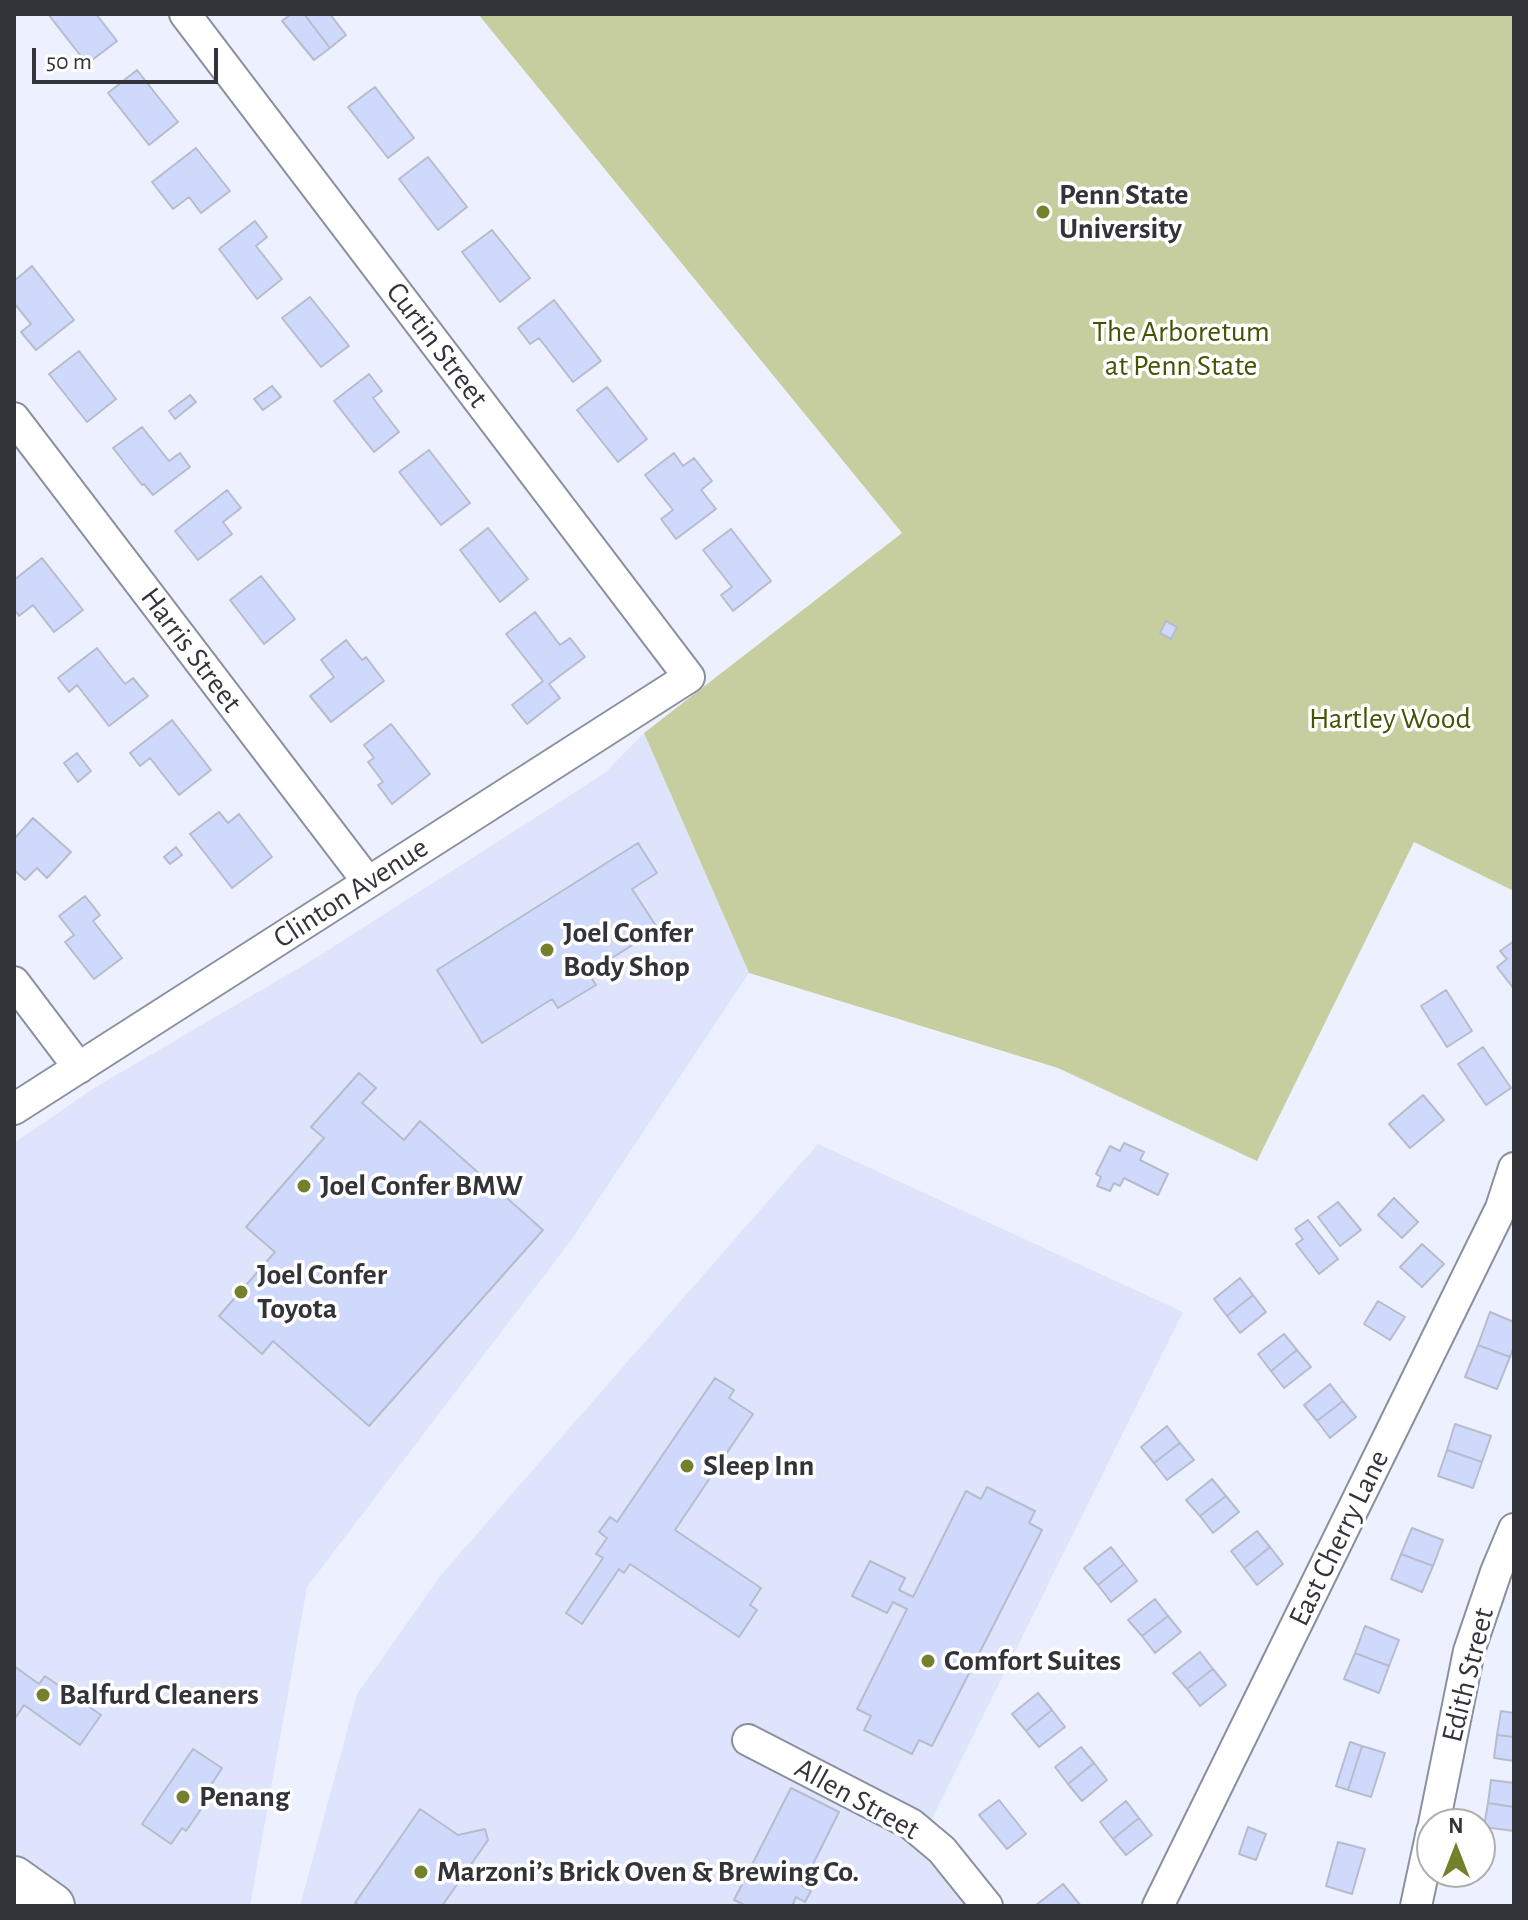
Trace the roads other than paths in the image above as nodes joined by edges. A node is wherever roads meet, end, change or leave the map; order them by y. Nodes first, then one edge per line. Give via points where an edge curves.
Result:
1 (185, 14) edge
2 (14, 418) edge
3 (689, 677) joint
4 (368, 882) junction
5 (14, 982) edge
6 (79, 1068) junction
7 (14, 1109) edge
8 (1514, 1168) edge
9 (1514, 1529) edge
10 (748, 1740) dead end
11 (1437, 1808) edge
12 (14, 1879) edge
13 (52, 1906) edge
14 (987, 1906) edge
15 (1158, 1906) edge

1 - 3 street, Curtin Street
2 - 4 street, Harris Street
3 - 4 street, Clinton Avenue
4 - 6 street, Clinton Avenue
5 - 6 street
6 - 7 street, Clinton Avenue
8 - 15 street, East Cherry Lane via 1501,1208
9 - 11 street, Edith Street via 1469,1651
10 - 14 street, Allen Street via 911,1824 942,1850
12 - 13 main road

